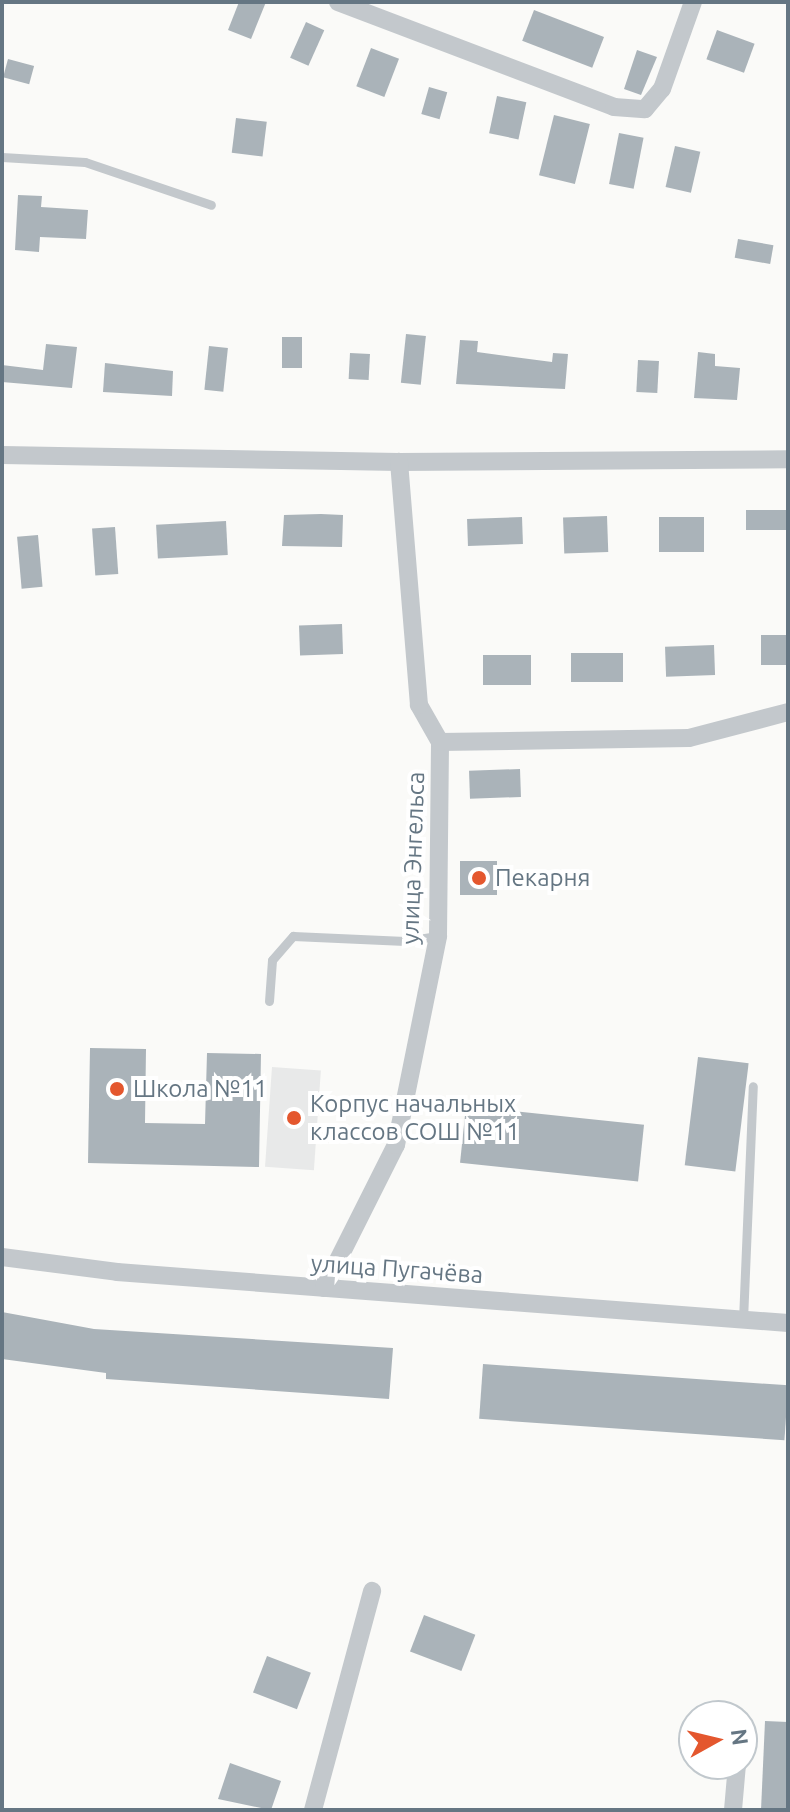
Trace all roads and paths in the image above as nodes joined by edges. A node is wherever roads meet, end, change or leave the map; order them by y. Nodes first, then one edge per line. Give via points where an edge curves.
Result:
1 (338, 2) edge
2 (693, 2) edge
3 (2, 157) edge
4 (211, 205) dead end
5 (2, 455) edge
6 (788, 459) edge
7 (399, 462) junction
8 (788, 712) edge
9 (440, 742) junction
10 (438, 936) junction
11 (269, 1001) dead end
12 (753, 1086) dead end
13 (2, 1257) edge
14 (324, 1288) junction
15 (743, 1320) junction
16 (788, 1323) edge
17 (372, 1591) dead end
18 (736, 1780) edge
19 (313, 1810) edge
20 (733, 1810) edge

1 - 2 street via 614,107 645,109 662,89
3 - 4 lane via 85,162
5 - 7 street
6 - 7 street
7 - 9 street, улица Энгельса via 419,705
8 - 9 street via 689,738
9 - 10 street, улица Энгельса
10 - 11 lane via 405,941 293,936 272,960
10 - 14 street, улица Энгельса via 396,1145
12 - 15 lane
13 - 14 street, улица Пугачёва
14 - 15 street, улица Пугачёва via 460,1293
15 - 16 street, улица Пугачёва
17 - 19 street
18 - 20 street

